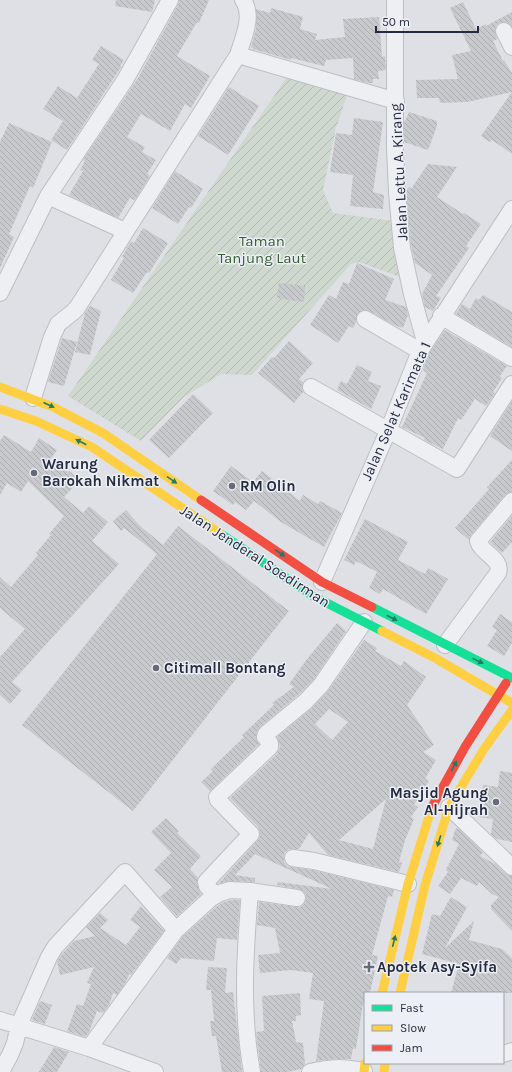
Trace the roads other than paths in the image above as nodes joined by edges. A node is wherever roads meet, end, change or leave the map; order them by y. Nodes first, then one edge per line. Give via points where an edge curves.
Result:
1 (170, 0) edge
2 (243, 0) edge
3 (395, 0) edge
4 (504, 31) dead end
5 (512, 47) edge
6 (238, 55) junction
7 (396, 101) junction
8 (48, 196) junction
9 (512, 209) edge
10 (125, 232) junction
11 (0, 293) edge
12 (441, 316) junction
13 (366, 319) dead end
14 (422, 346) junction
15 (512, 358) edge
16 (512, 384) edge
17 (0, 387) edge
18 (311, 387) dead end
19 (33, 398) junction
20 (0, 409) edge
21 (388, 430) junction
22 (512, 501) edge
23 (322, 582) junction
24 (364, 622) junction
25 (445, 645) junction
26 (512, 677) edge
27 (497, 695) junction
28 (512, 703) edge
29 (512, 710) edge
30 (501, 740) dead end
31 (484, 749) junction
32 (450, 807) junction
33 (293, 858) dead end
34 (512, 867) edge
35 (408, 884) junction
36 (250, 892) junction
37 (215, 896) junction
38 (297, 898) dead end
39 (176, 930) junction
40 (382, 992) edge
41 (400, 992) edge
42 (0, 1020) edge
43 (18, 1025) junction
44 (89, 1048) junction
45 (364, 1069) edge
46 (1, 1072) edge
47 (156, 1072) edge
48 (252, 1072) edge
49 (310, 1072) edge

1 - 8 street via 125,80
2 - 6 street via 249,17
3 - 7 street, Jalan Lettu A. Kirang
4 - 5 street
6 - 7 street
6 - 10 street
7 - 14 street, Jalan Lettu A. Kirang via 396,178 402,248
8 - 10 street
8 - 11 street
9 - 12 street, Jalan Selat Karimata 1
10 - 19 street via 77,308 58,324
12 - 14 street, Jalan Selat Karimata 1
12 - 15 street
13 - 14 street
14 - 21 street, Jalan Selat Karimata 1
16 - 21 street via 457,469
17 - 19 street, Jalan Jenderal Soedirman
18 - 21 street
19 -> 23 street, Jalan Jenderal Soedirman via 104,433
24 -> 20 street, Jalan Jenderal Soedirman via 313,596 92,447 25,416
21 - 23 street, Jalan Selat Karimata 1
22 - 25 street via 478,541 497,563 498,573
23 -> 25 street, Jalan Jenderal Soedirman
24 - 27 street, Jalan Jenderal Soedirman via 436,659
24 - 37 street via 321,685 266,734 270,747 217,797 251,834 206,882
25 -> 26 street, Jalan Jenderal Soedirman
26 - 27 street
27 - 28 street, Jalan Jenderal Soedirman
35 -> 27 street via 433,805
29 - 31 street
30 - 31 street
31 - 32 street
32 - 34 street
32 -> 41 street via 425,885
33 - 35 street
40 -> 35 street
36 - 37 street via 230,890
36 - 38 street
36 - 48 street via 245,1015
37 - 39 street
39 - 43 street via 125,872 55,948
39 - 44 street
42 - 43 street
43 - 44 street
43 - 46 street via 13,1049
44 - 47 street
45 - 49 street via 342,1067

